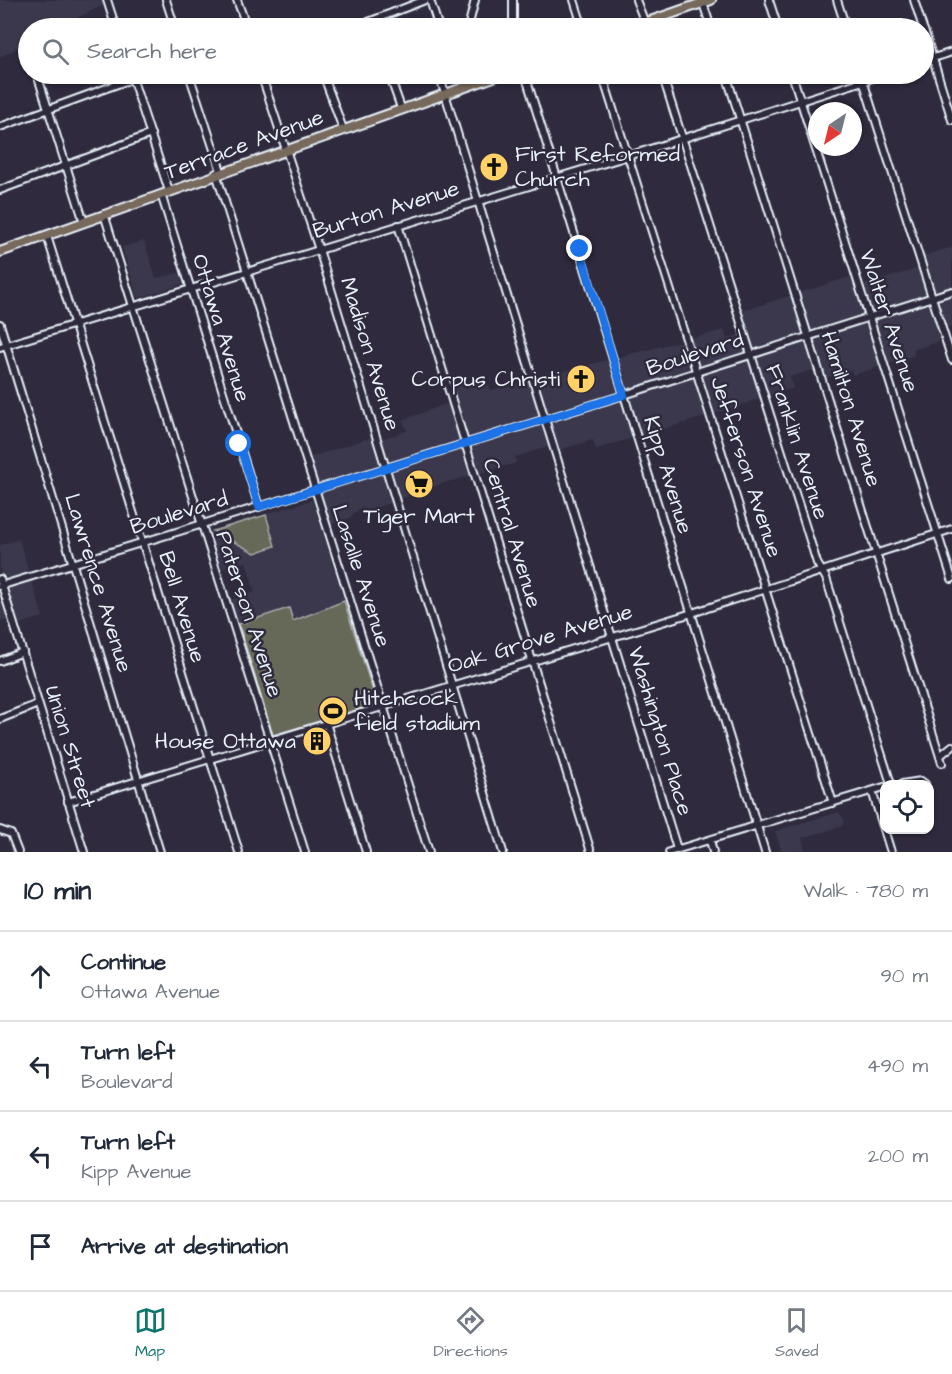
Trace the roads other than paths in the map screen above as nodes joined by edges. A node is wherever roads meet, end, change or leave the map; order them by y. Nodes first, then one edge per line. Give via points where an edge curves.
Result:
1 (107, 0) edge
2 (166, 0) edge
3 (238, 0) edge
4 (428, 0) edge
5 (475, 0) edge
6 (513, 0) edge
7 (574, 0) edge
8 (636, 0) edge
9 (769, 0) edge
10 (837, 0) edge
11 (914, 0) edge
12 (707, 1) edge
13 (113, 18) edge
14 (172, 18) edge
15 (244, 18) edge
16 (374, 18) edge
17 (435, 18) edge
18 (470, 18) edge
19 (513, 18) edge
20 (580, 18) edge
21 (643, 18) edge
22 (666, 18) edge
23 (710, 18) edge
24 (775, 18) edge
25 (843, 18) edge
26 (920, 18) edge
27 (952, 52) edge
28 (934, 58) edge
29 (934, 61) edge
30 (40, 84) edge
31 (112, 84) edge
32 (135, 84) edge
33 (192, 84) edge
34 (265, 84) edge
35 (327, 84) edge
36 (393, 84) edge
37 (442, 84) edge
38 (474, 84) edge
39 (528, 84) edge
40 (605, 84) edge
41 (665, 84) edge
42 (729, 84) edge
43 (795, 84) edge
44 (843, 84) edge
45 (864, 84) edge
46 (445, 94) junction
47 (801, 100) junction
48 (401, 108) junction
49 (48, 110) junction
50 (741, 120) junction
51 (952, 120) edge
52 (0, 128) edge
53 (343, 129) junction
54 (151, 134) junction
55 (682, 138) junction
56 (287, 148) junction
57 (628, 156) junction
58 (66, 165) junction
59 (218, 172) junction
60 (556, 173) junction
61 (0, 190) edge
62 (169, 191) junction
63 (161, 194) junction
64 (478, 201) junction
65 (104, 214) junction
66 (84, 222) junction
67 (398, 225) junction
68 (47, 236) junction
69 (319, 250) junction
70 (0, 252) edge
71 (247, 272) junction
72 (191, 289) junction
73 (952, 291) edge
74 (932, 298) junction
75 (133, 307) junction
76 (869, 317) junction
77 (0, 324) edge
78 (75, 325) junction
79 (809, 336) junction
80 (3, 346) edge
81 (751, 355) junction
82 (952, 360) edge
83 (697, 372) junction
84 (624, 395) junction
85 (545, 419) junction
86 (466, 444) junction
87 (386, 468) junction
88 (315, 490) junction
89 (259, 507) junction
90 (201, 525) junction
91 (952, 529) edge
92 (938, 534) junction
93 (143, 543) junction
94 (877, 553) junction
95 (74, 563) junction
96 (821, 571) junction
97 (952, 579) edge
98 (1, 583) edge
99 (765, 589) junction
100 (692, 613) junction
101 (612, 636) junction
102 (22, 652) junction
103 (532, 660) junction
104 (0, 661) edge
105 (452, 685) junction
106 (38, 704) junction
107 (383, 706) junction
108 (0, 719) edge
109 (326, 723) junction
110 (270, 741) junction
111 (952, 746) edge
112 (941, 755) junction
113 (211, 759) junction
114 (942, 763) dead end
115 (891, 780) edge
116 (138, 781) junction
117 (880, 789) edge
118 (872, 791) junction
119 (68, 802) junction
120 (833, 802) junction
121 (756, 825) junction
122 (0, 830) edge
123 (710, 840) junction
124 (677, 849) junction
125 (18, 852) edge
126 (84, 852) edge
127 (160, 852) edge
128 (239, 852) edge
129 (305, 852) edge
130 (366, 852) edge
131 (429, 852) edge
132 (503, 852) edge
133 (591, 852) edge
134 (669, 852) edge
135 (713, 852) edge
136 (765, 852) edge
137 (891, 852) edge

1 - 13 street
2 - 14 street
3 - 15 street
4 - 16 street
4 - 17 street
5 - 18 street
6 - 19 street
7 - 20 street
8 - 21 street
9 - 24 street
10 - 25 street
11 - 26 street
12 - 22 main road
12 - 23 street
27 - 28 street
29 - 51 street
30 - 49 street
31 - 49 street
32 - 54 street
33 - 59 street, Lasalle Avenue
34 - 56 street, Madison Avenue
35 - 53 street
36 - 48 street
37 - 46 street, Washington Place
38 - 46 main road, Terrace Avenue
39 - 60 street, Kipp Avenue
40 - 57 street, Jefferson Avenue
41 - 55 street, Franklin Avenue
42 - 50 street, Hamilton Avenue
43 - 47 street, Walter Avenue
44 - 47 street, Burton Avenue
45 - 74 street
46 - 48 main road, Terrace Avenue
46 - 64 street, Washington Place
47 - 50 street, Burton Avenue
47 - 76 street, Walter Avenue
48 - 53 main road, Terrace Avenue
49 - 52 street
49 - 58 street
50 - 55 street, Burton Avenue
50 - 79 street, Hamilton Avenue
53 - 56 main road, Terrace Avenue
54 - 58 street
54 - 62 street
55 - 57 street, Burton Avenue
55 - 81 street, Franklin Avenue
56 - 59 main road, Terrace Avenue
56 - 69 street, Madison Avenue
57 - 60 street, Burton Avenue
57 - 83 street, Jefferson Avenue
58 - 61 street
58 - 66 street
59 - 62 main road, Terrace Avenue
59 - 71 street, Lasalle Avenue
60 - 64 street, Burton Avenue
60 - 84 street, Kipp Avenue
62 - 63 main road, Terrace Avenue
63 - 65 main road, Terrace Avenue
63 - 72 street, Ottawa Avenue
64 - 67 street, Burton Avenue
64 - 85 street, Washington Place
65 - 66 main road, Terrace Avenue
65 - 75 street, Paterson Avenue
66 - 68 main road, Terrace Avenue
67 - 69 street, Burton Avenue
67 - 86 street, Central Avenue
68 - 70 main road, Terrace Avenue
68 - 78 street, Bell Avenue
69 - 71 street, Burton Avenue
69 - 87 street, Madison Avenue
71 - 72 street, Burton Avenue
71 - 88 street, Lasalle Avenue
72 - 75 street, Burton Avenue
72 - 89 street, Ottawa Avenue
73 - 74 street, Boulevard
74 - 76 street, Boulevard
74 - 82 street
75 - 78 street, Burton Avenue
75 - 90 street, Paterson Avenue
76 - 79 street, Boulevard
76 - 92 street, Walter Avenue
77 - 80 street, Lawrence Avenue
78 - 80 street, Burton Avenue
78 - 93 street, Bell Avenue
79 - 81 street, Boulevard
79 - 94 street, Hamilton Avenue
80 - 95 street, Lawrence Avenue
81 - 83 street, Boulevard
81 - 96 street, Franklin Avenue
83 - 84 street, Boulevard
83 - 99 street, Jefferson Avenue
84 - 85 street, Boulevard
84 - 100 street, Kipp Avenue
85 - 86 street, Boulevard
85 - 101 street, Washington Place
86 - 87 street, Boulevard
86 - 103 street, Central Avenue
87 - 88 street, Boulevard
87 - 105 street, Madison Avenue
88 - 89 street, Boulevard
88 - 107 street, Lasalle Avenue
89 - 90 street, Boulevard
90 - 93 street, Boulevard
90 - 110 street, Paterson Avenue
91 - 92 street, Oak Grove Avenue
92 - 94 street, Oak Grove Avenue
92 - 97 street, Walter Avenue
93 - 95 street, Boulevard
93 - 113 street, Bell Avenue
94 - 96 street, Oak Grove Avenue
94 - 112 street, Hamilton Avenue
95 - 98 street, Boulevard
95 - 116 street, Lawrence Avenue
96 - 99 street, Oak Grove Avenue
96 - 115 street, Franklin Avenue
98 - 102 street, Union Street
99 - 100 street, Oak Grove Avenue
99 - 120 street, Jefferson Avenue
100 - 101 street, Oak Grove Avenue
100 - 121 street, Kipp Avenue
101 - 103 street, Oak Grove Avenue
101 - 124 street, Washington Place
102 - 104 street
102 - 106 street, Union Street
103 - 105 street, Oak Grove Avenue
103 - 133 street, Central Avenue
105 - 107 street, Oak Grove Avenue
105 - 132 street, Madison Avenue
106 - 108 street
106 - 119 street, Union Street
107 - 109 street, Oak Grove Avenue
107 - 131 street, Lasalle Avenue
109 - 110 street, Oak Grove Avenue
109 - 130 street
110 - 113 street, Oak Grove Avenue
110 - 129 street, Paterson Avenue
111 - 112 street
112 - 114 street, Hamilton Avenue
113 - 116 street, Oak Grove Avenue
113 - 128 street, Bell Avenue
116 - 119 street, Oak Grove Avenue
116 - 127 street, Lawrence Avenue
117 - 118 street
118 - 120 street
118 - 137 street
119 - 126 street, Union Street
120 - 121 street
121 - 123 street
121 - 136 street, Kipp Avenue
122 - 125 street via 11,834
123 - 124 street
123 - 135 street
124 - 134 street

